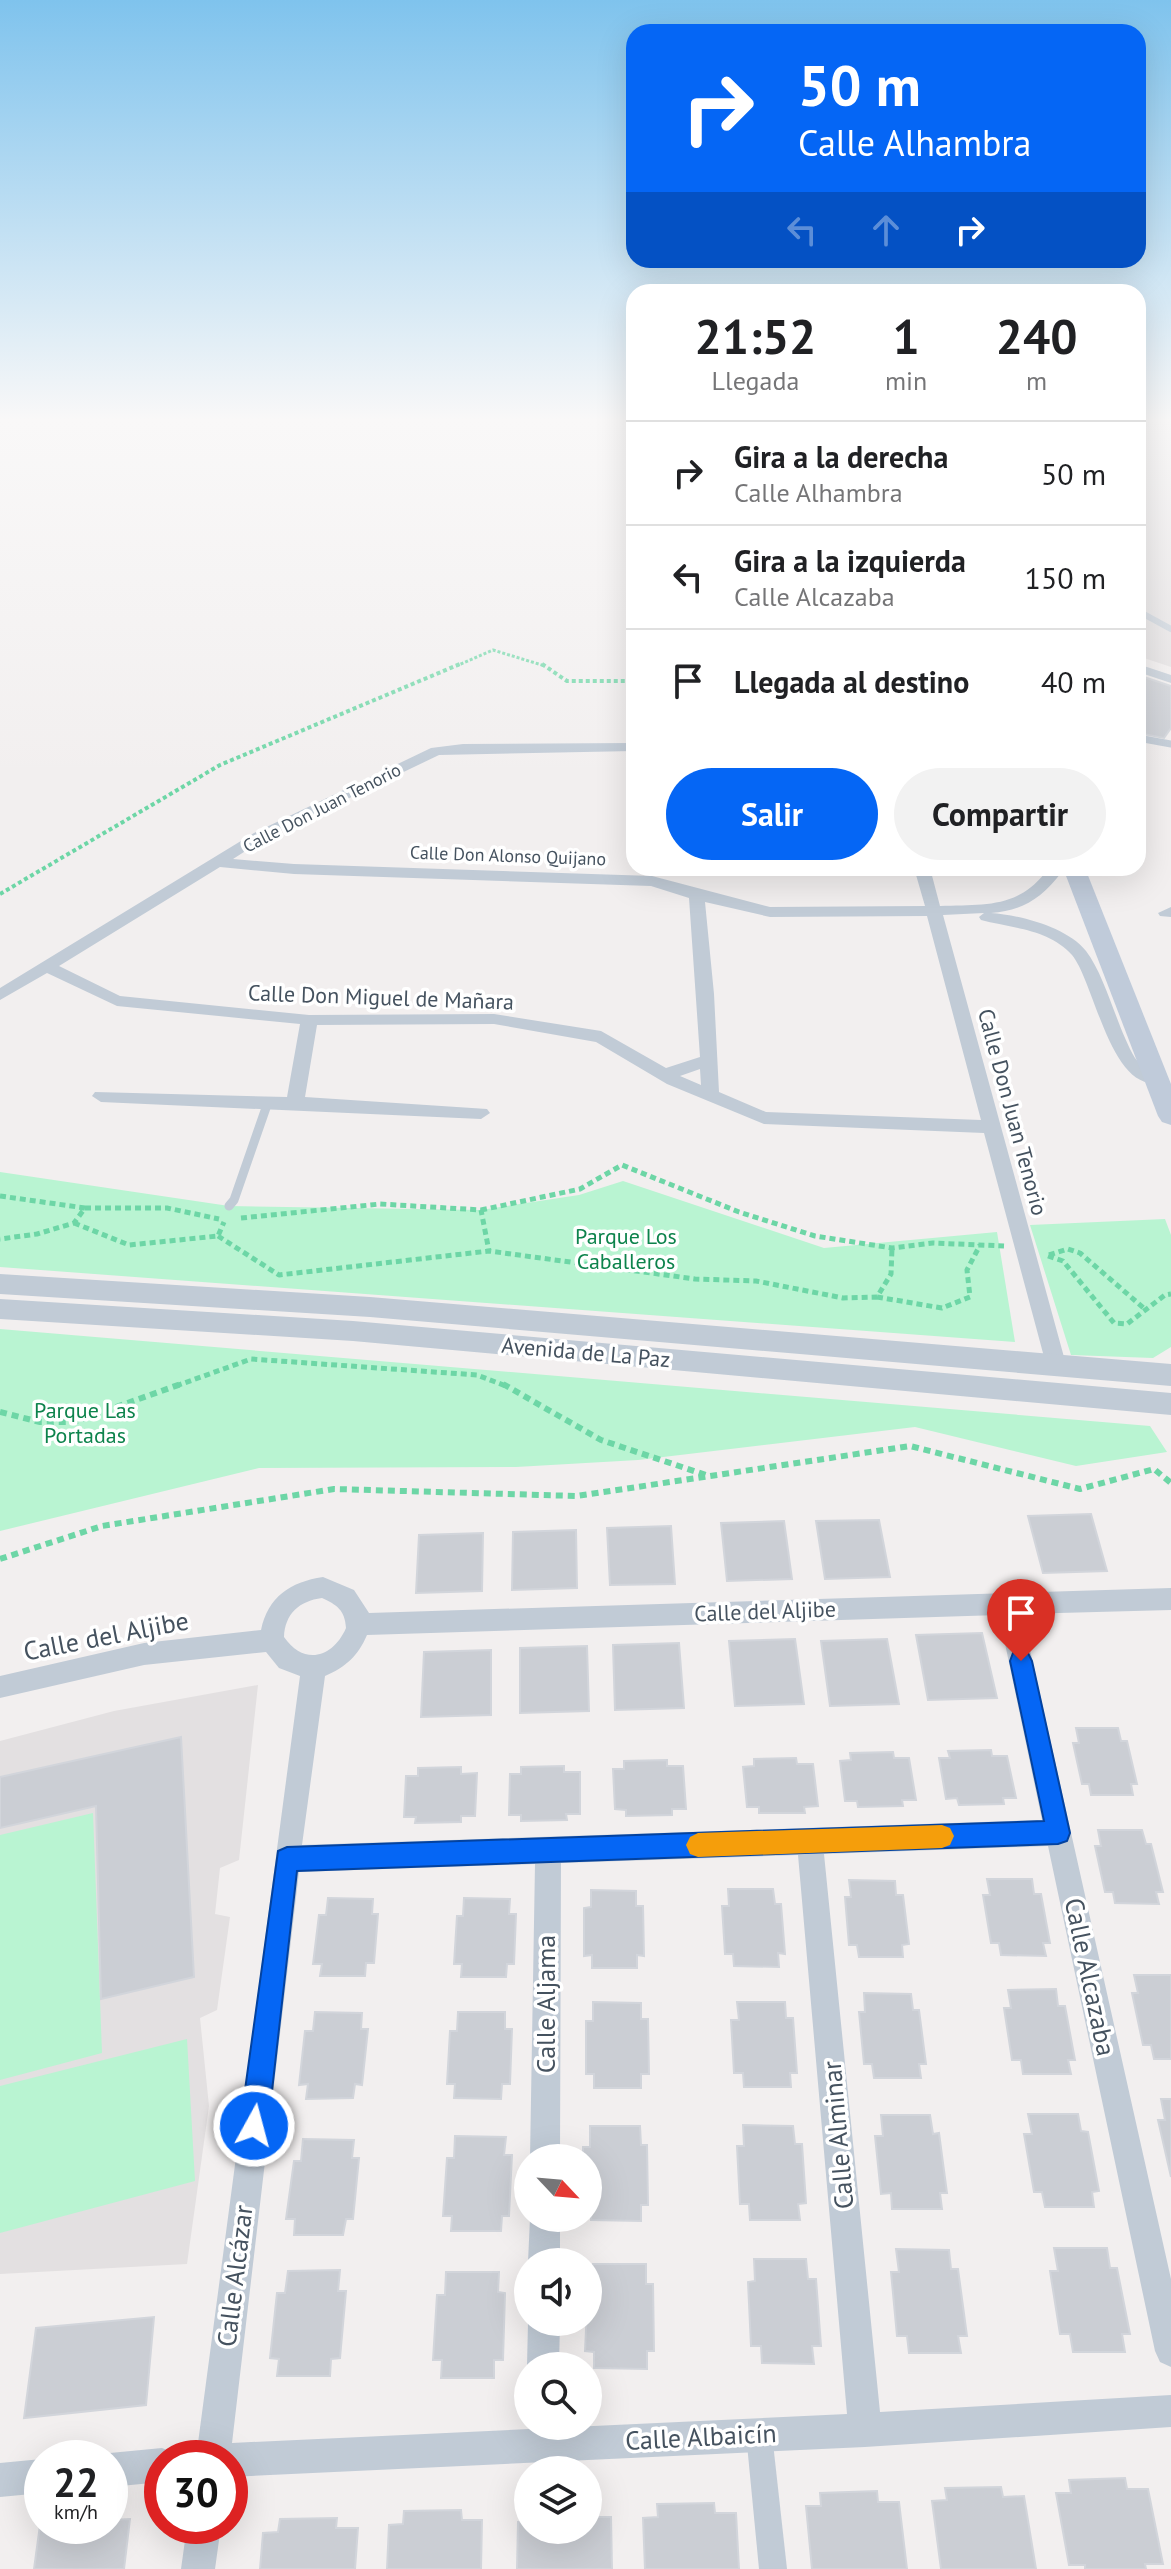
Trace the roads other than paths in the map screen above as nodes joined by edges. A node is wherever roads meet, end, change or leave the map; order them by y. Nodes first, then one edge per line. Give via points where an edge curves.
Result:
1 (1146, 615) edge
2 (1171, 629) edge
3 (1146, 671) edge
4 (1171, 679) edge
5 (1146, 739) edge
6 (1171, 744) edge
7 (626, 747) edge
8 (220, 862) junction
9 (924, 876) edge
10 (1051, 876) edge
11 (1077, 876) edge
12 (697, 895) junction
13 (935, 911) junction
14 (45, 966) junction
15 (0, 995) edge
16 (309, 1020) junction
17 (708, 1060) junction
18 (665, 1075) junction
19 (1156, 1078) junction
20 (101, 1096) dead end
21 (710, 1096) junction
22 (268, 1102) junction
23 (295, 1103) junction
24 (481, 1113) dead end
25 (1171, 1116) edge
26 (992, 1127) junction
27 (229, 1206) dead end
28 (0, 1284) edge
29 (0, 1309) edge
30 (1057, 1368) junction
31 (1171, 1375) edge
32 (1171, 1404) edge
33 (1171, 1599) edge
34 (1008, 1603) junction
35 (359, 1624) junction
36 (272, 1640) junction
37 (314, 1666) junction
38 (0, 1687) edge
39 (1058, 1833) junction
40 (810, 1841) junction
41 (548, 1850) junction
42 (287, 1859) junction
43 (545, 2144) edge
44 (1171, 2351) edge
45 (1171, 2411) edge
46 (865, 2430) junction
47 (759, 2434) junction
48 (602, 2435) edge
49 (514, 2438) edge
50 (215, 2440) edge
51 (248, 2459) edge
52 (24, 2478) edge
53 (0, 2480) edge
54 (201, 2544) edge
55 (198, 2569) edge
56 (773, 2569) edge

1 - 2 lane
3 - 4 street
5 - 6 lane
7 - 8 street, Calle Don Juan Tenorio via 436,751 273,829
8 - 12 street, Calle Don Alonso Quijano via 652,881
8 - 14 street, Calle Don Juan Tenorio
9 - 13 street, Calle Don Juan Tenorio
10 - 13 street via 1037,893 1008,907
11 - 19 main road
12 - 13 street, Calle Don Alonso Quijano via 770,912
12 - 17 street
13 - 19 street via 1011,919 1047,931 1079,953 1130,1065
13 - 26 street, Calle Don Juan Tenorio
14 - 15 street, Calle Don Juan Tenorio
14 - 16 street, Calle Don Miguel de Mañara via 117,1001
16 - 18 street, Calle Don Miguel de Mañara via 494,1019 601,1037
16 - 23 street
17 - 18 street
17 - 21 street
18 - 21 street, Calle Don Miguel de Mañara
19 - 25 main road
20 - 22 street
21 - 26 street, Calle Don Miguel de Mañara via 764,1118
22 - 23 street
22 - 27 lane
23 - 24 street
26 - 30 street, Calle Don Juan Tenorio
28 - 30 street, Avenida de La Paz via 370,1307
29 - 32 street, Avenida de La Paz via 353,1331
30 - 31 street, Avenida de La Paz
33 - 34 street, Calle del Aljibe
34 - 35 street, Calle del Aljibe
34 - 39 street, Calle Alcazaba
35 - 36 street via 351,1600 340,1592 308,1589 276,1614
35 - 37 street via 352,1645 337,1659
36 - 37 street via 286,1659
36 - 38 street, Calle del Aljibe via 144,1654
37 - 42 street, Calle Alcázar
39 - 40 street
39 - 44 street, Calle Alcazaba
40 - 41 street
40 - 46 street, Calle Alminar
41 - 42 street
41 - 43 street, Calle Aljama
42 - 50 street, Calle Alcázar
45 - 46 street, Calle Albaicín
46 - 47 street, Calle Albaicín
47 - 48 street, Calle Albaicín
47 - 56 street
49 - 51 street, Calle Albaicín
52 - 53 street
54 - 55 street

